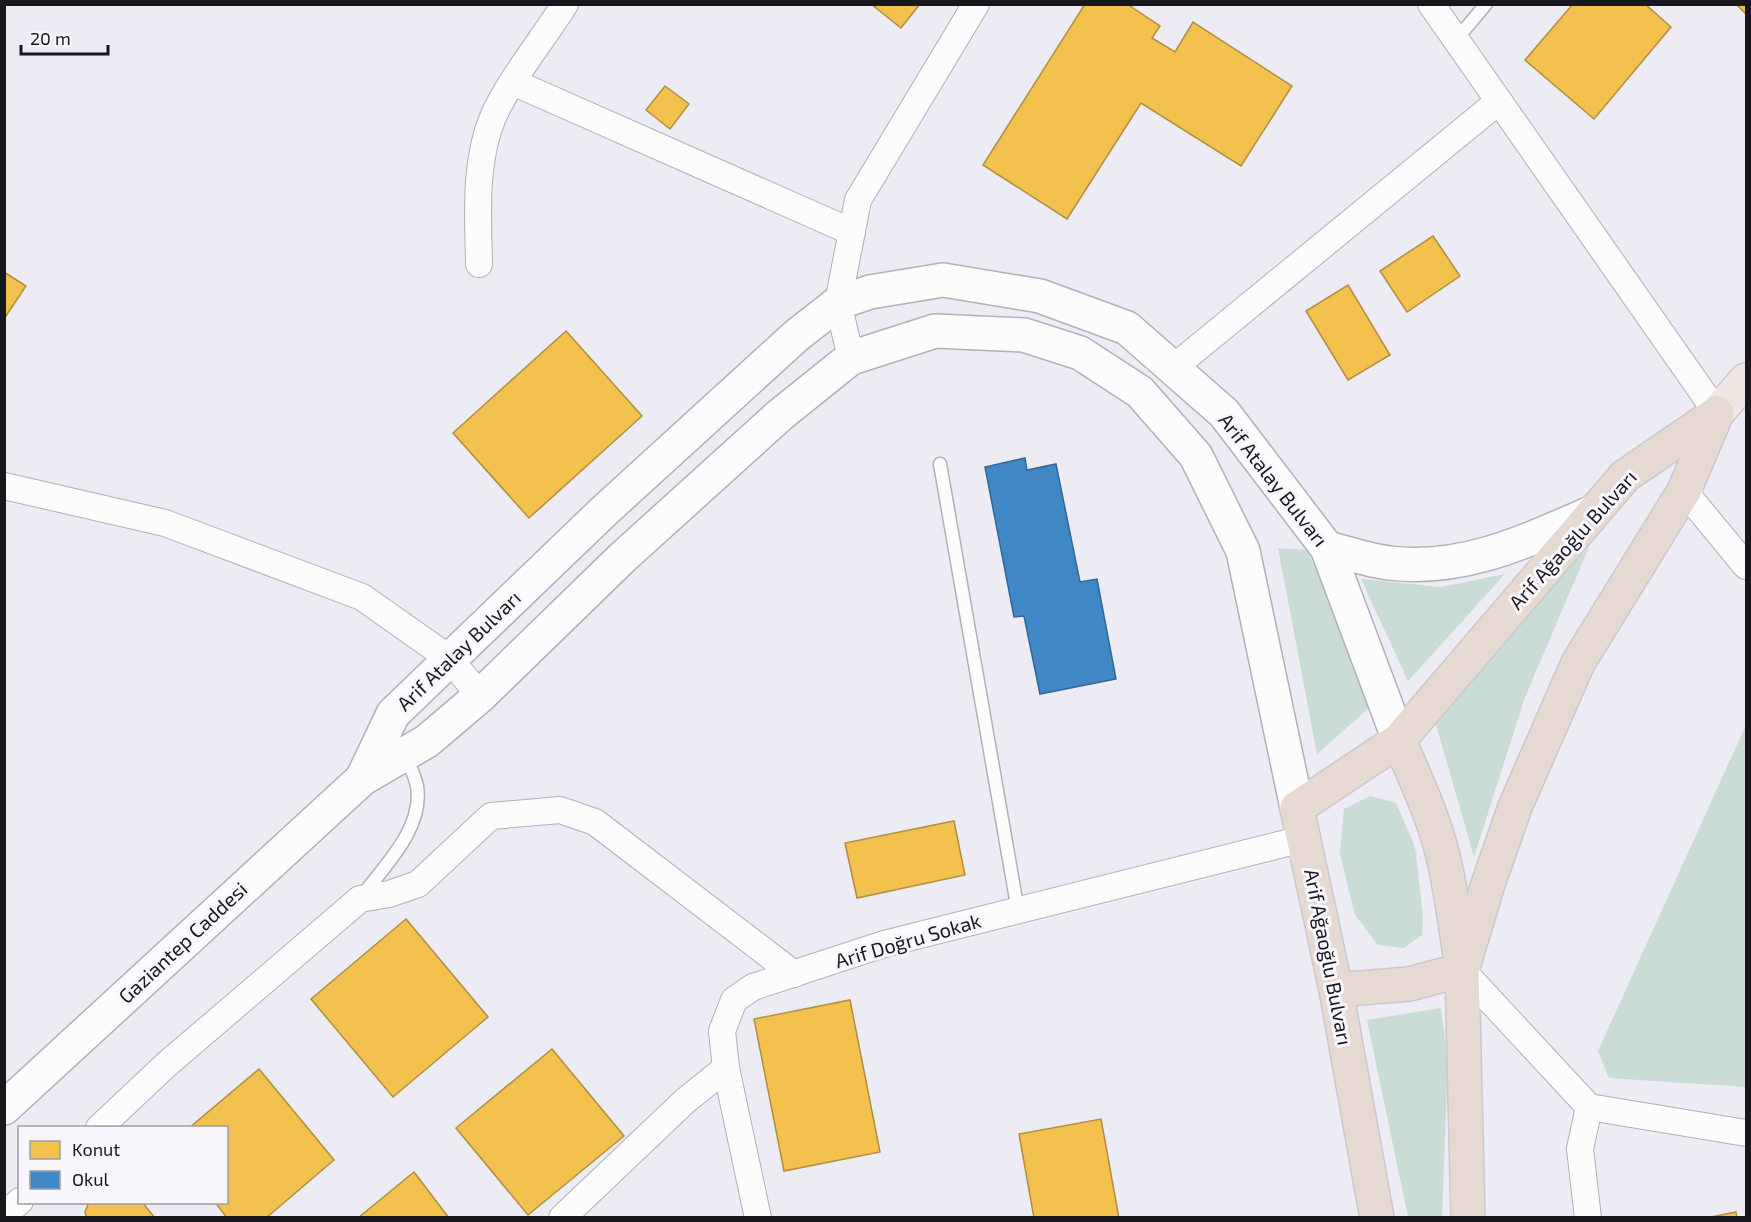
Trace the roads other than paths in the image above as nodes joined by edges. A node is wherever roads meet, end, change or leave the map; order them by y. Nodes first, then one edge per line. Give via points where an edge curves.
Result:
1 (566, 4) edge
2 (976, 4) edge
3 (1431, 4) edge
4 (1486, 4) edge
5 (1456, 40) junction
6 (514, 82) junction
7 (1498, 101) junction
8 (852, 232) junction
9 (479, 264) dead end
10 (838, 303) junction
11 (851, 358) junction
12 (1173, 368) junction
13 (1746, 380) edge
14 (1717, 413) junction
15 (940, 464) dead end
16 (4, 486) edge
17 (1684, 491) junction
18 (1592, 513) junction
19 (1328, 548) junction
20 (1746, 566) edge
21 (450, 659) junction
22 (480, 696) junction
23 (1399, 740) junction
24 (405, 754) junction
25 (362, 779) junction
26 (1300, 823) junction
27 (360, 899) junction
28 (1018, 911) junction
29 (1462, 970) junction
30 (794, 974) junction
31 (1336, 990) junction
32 (726, 1068) junction
33 (1589, 1107) junction
34 (4, 1108) edge
35 (101, 1126) edge
36 (1746, 1133) edge
37 (18, 1203) edge
38 (4, 1215) edge
39 (562, 1218) edge
40 (758, 1218) edge
41 (1377, 1218) edge
42 (1468, 1218) edge
43 (1588, 1218) edge

1 - 6 street
2 - 8 street via 858,200
3 - 5 street
4 - 5 lane
5 - 7 street
6 - 8 street
6 - 9 street via 494,117 484,149 478,203
7 - 12 street
7 - 14 street
8 - 10 street
10 - 11 street
10 - 12 main road, Arif Atalay Bulvarı via 870,292 943,280 1040,296 1127,328
10 - 21 main road, Arif Atalay Bulvarı via 796,336 611,505
11 - 22 main road via 780,415 630,550
11 - 26 main road via 935,331 1024,336 1080,353 1140,392 1196,456 1243,551
12 - 19 main road, Arif Atalay Bulvarı via 1224,413
13 - 14 main road
14 - 17 highway
14 - 18 highway, Arif Ağaoğlu Bulvarı via 1625,477
15 - 28 lane
16 - 21 street via 165,523 362,597
17 - 20 street
17 - 29 highway via 1578,663 1515,807
18 - 19 main road via 1498,553 1470,560 1389,563
18 - 23 highway, Arif Ağaoğlu Bulvarı
19 - 23 main road, Arif Atalay Bulvarı
21 - 22 street
21 - 25 main road, Arif Atalay Bulvarı via 393,714
22 - 24 main road via 427,741
23 - 26 highway, Arif Ağaoğlu Bulvarı
23 - 29 highway via 1442,851
24 - 25 main road
24 - 27 lane via 417,785 414,818 402,842
25 - 34 main road, Gaziantep Caddesi
26 - 28 street, Arif Doğru Sokak
26 - 31 highway, Arif Ağaoğlu Bulvarı
27 - 30 street via 418,884 491,816 560,810 595,822
27 - 35 street via 167,1064
28 - 30 street, Arif Doğru Sokak via 884,944
29 - 31 highway via 1409,984
29 - 33 street
29 - 42 highway
30 - 32 street, Arif Doğru Sokak via 753,987 734,1000 722,1031
31 - 41 highway, Arif Ağaoğlu Bulvarı
32 - 39 street via 685,1101
32 - 40 street, Arif Doğru Sokak
33 - 36 street
33 - 43 street via 1580,1149
37 - 38 street

